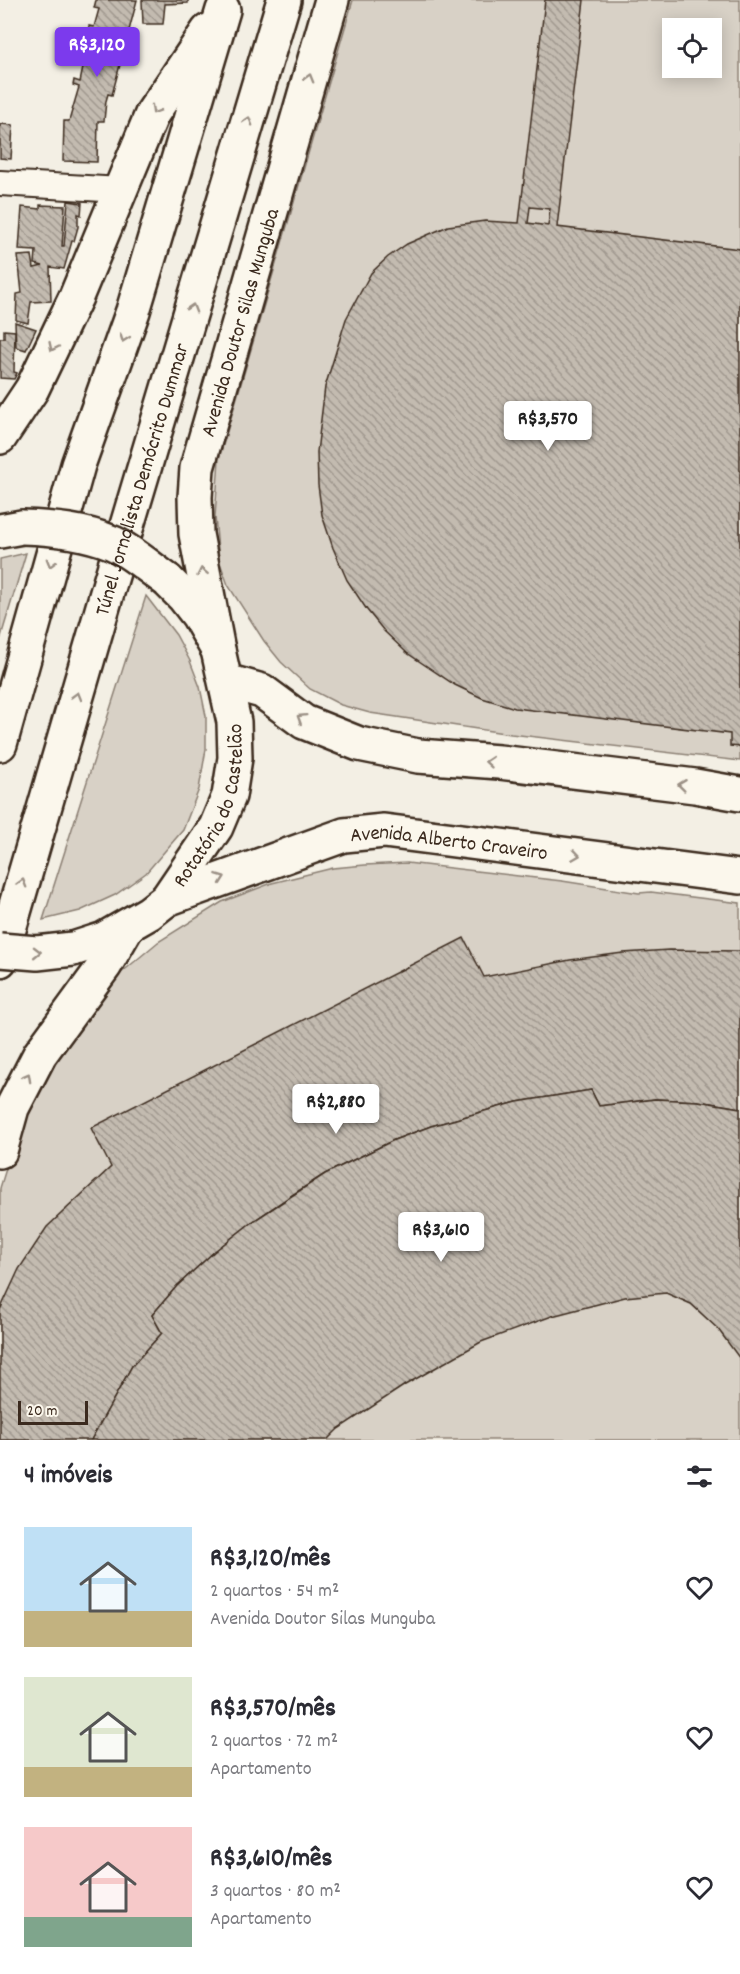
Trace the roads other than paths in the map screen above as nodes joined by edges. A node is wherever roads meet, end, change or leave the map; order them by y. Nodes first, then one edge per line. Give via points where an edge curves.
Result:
1 (284, 0) edge
2 (332, 0) edge
3 (225, 5) edge
4 (0, 183) edge
5 (121, 190) junction
6 (0, 436) edge
7 (11, 529) edge
8 (218, 650) junction
9 (226, 681) junction
10 (0, 744) edge
11 (740, 794) edge
12 (740, 877) edge
13 (167, 898) junction
14 (127, 927) junction
15 (0, 950) edge
16 (0, 960) edge
17 (0, 1151) edge

16 -> 1 main road, Túnel Jornalista Demócrito Dummar
8 -> 2 main road, Avenida Doutor Silas Munguba via 196,534 197,468
3 -> 5 main road via 152,114
3 -> 10 main road via 133,311 78,465
4 - 5 street
5 -> 6 main road via 32,389
7 - 8 main road, Rotatória do Castelão, bridge via 54,528 114,544 167,580 184,597
8 - 9 main road, Rotatória do Castelão
11 -> 9 main road via 499,762 418,756 359,744 304,722 262,691
9 - 13 main road, Rotatória do Castelão via 234,722 235,758 229,796 216,827
13 -> 12 main road, Avenida Alberto Craveiro via 344,835 384,831
13 - 14 main road, Rotatória do Castelão
15 -> 14 main road, Rotatória do Castelão, bridge via 73,949
17 -> 14 main road via 24,1083

